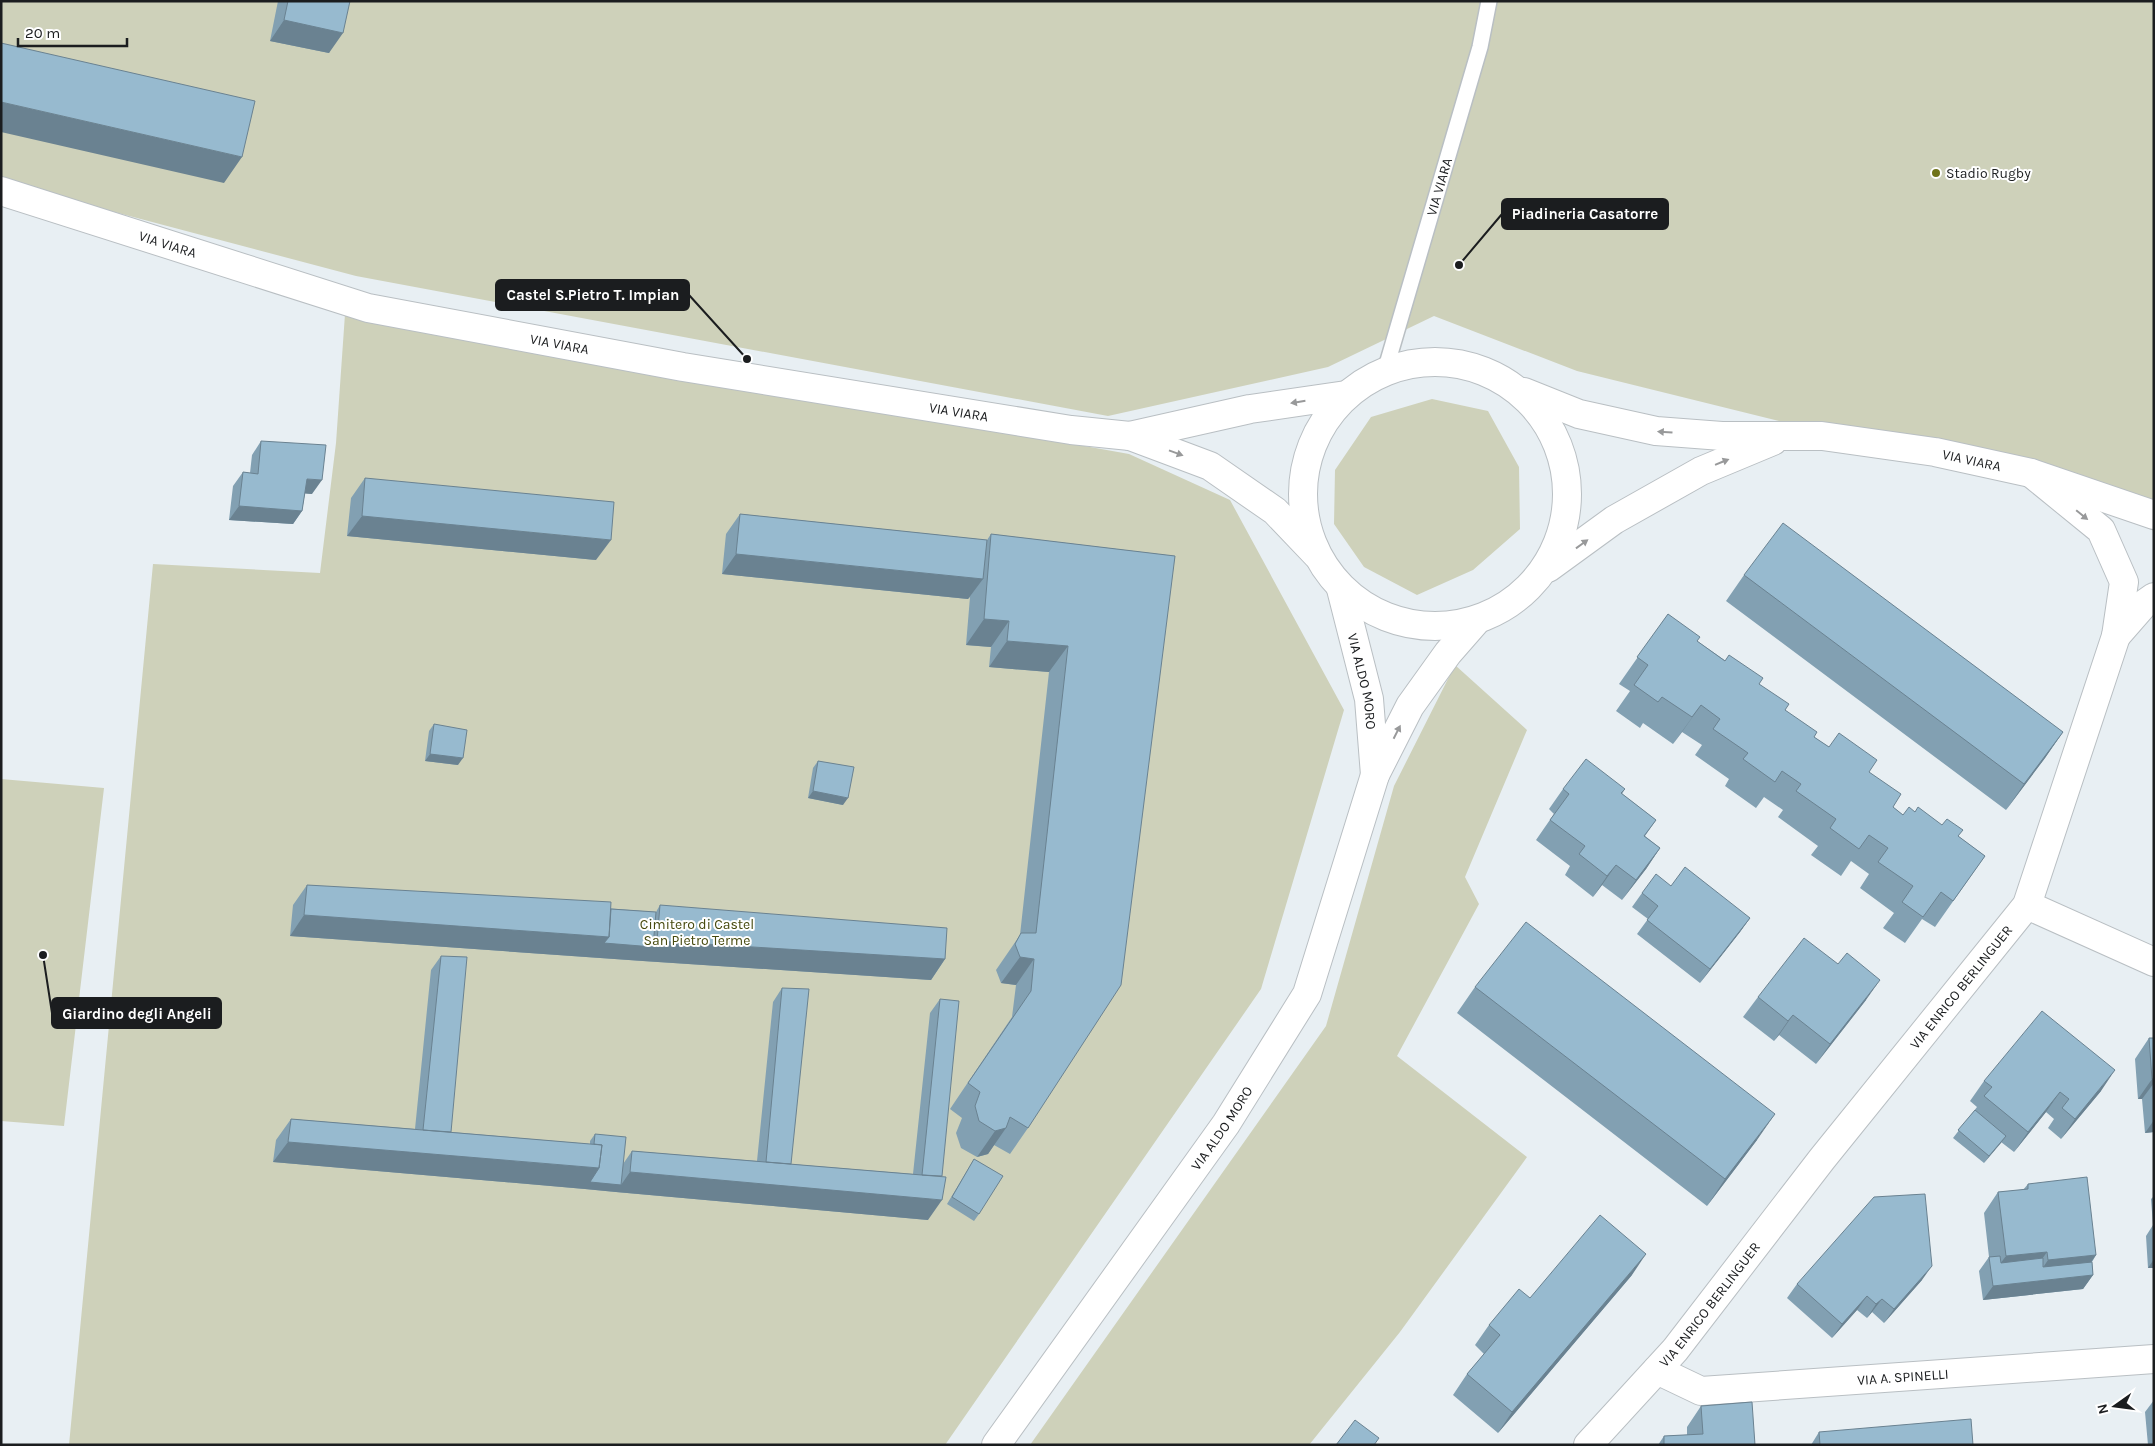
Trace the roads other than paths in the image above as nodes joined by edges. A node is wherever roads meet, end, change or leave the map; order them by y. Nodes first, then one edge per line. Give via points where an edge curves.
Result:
1 (1489, 1) edge
2 (1, 192) edge
3 (1385, 370) junction
4 (1516, 388) junction
5 (1346, 395) junction
6 (1130, 436) junction
7 (1784, 437) junction
8 (2031, 473) junction
9 (2154, 515) edge
10 (1317, 555) junction
11 (1542, 573) junction
12 (1341, 589) junction
13 (2154, 597) edge
14 (1476, 621) junction
15 (2116, 636) junction
16 (1374, 775) junction
17 (2027, 906) junction
18 (2154, 962) edge
19 (2154, 1360) edge
20 (1657, 1370) junction
21 (996, 1445) edge
22 (1588, 1445) edge

1 - 3 lane, VIA VIARA via 1480,47
2 - 6 street, VIA VIARA via 368,308 683,367 1071,430
3 - 4 street, VIA VIARA via 1430,361 1475,367
3 - 5 street
7 -> 4 street, VIA VIARA via 1656,431 1578,414
4 - 11 street via 1544,418 1562,455 1568,495 1562,536
5 -> 6 street, VIA VIARA via 1250,409
5 - 10 street via 1319,429 1304,470 1304,514
6 -> 10 street, VIA VIARA via 1210,466 1275,511
7 - 8 street, VIA VIARA via 1822,436 1935,452
11 -> 7 street, VIA VIARA via 1614,520 1701,471
8 - 9 street, VIA VIARA
8 -> 15 street, VIA ENRICO BERLINGUER via 2101,530 2124,582
10 - 12 street
11 - 14 street via 1513,602
12 - 14 street via 1370,611 1404,624 1440,628
12 - 16 street, VIA ALDO MORO via 1369,699
13 - 15 street
16 -> 14 street, VIA ALDO MORO via 1410,706
15 - 17 street, VIA ENRICO BERLINGUER
16 - 21 street, VIA ALDO MORO via 1307,994 1226,1124
17 - 18 street
17 - 20 street, VIA ENRICO BERLINGUER via 1822,1158
19 - 20 street, VIA A. SPINELLI via 1701,1391
20 - 22 street, VIA ENRICO BERLINGUER

